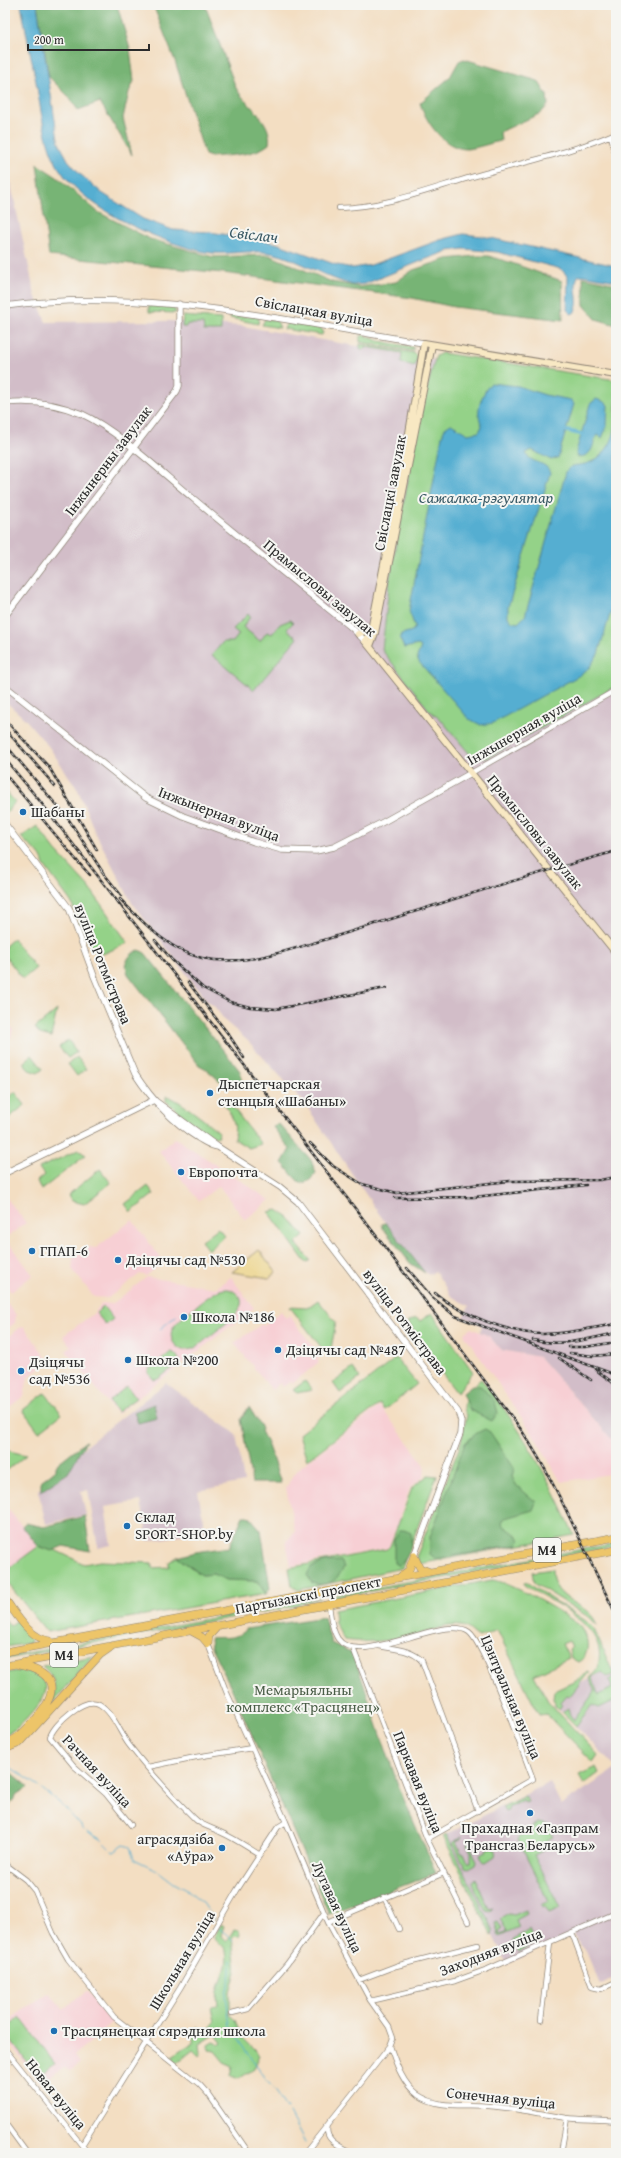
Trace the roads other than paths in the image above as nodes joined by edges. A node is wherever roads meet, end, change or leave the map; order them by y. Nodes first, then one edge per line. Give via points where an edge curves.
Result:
1 (614, 134) edge
2 (616, 157) edge
3 (339, 208) dead end
4 (179, 304) junction
5 (5, 306) edge
6 (424, 343) junction
7 (432, 344) junction
8 (616, 375) edge
9 (5, 403) edge
10 (132, 448) junction
11 (5, 616) edge
12 (372, 628) junction
13 (358, 634) junction
14 (365, 641) junction
15 (370, 646) junction
16 (5, 686) edge
17 (616, 690) edge
18 (471, 773) junction
19 (5, 824) edge
20 (616, 953) edge
21 (154, 1100) junction
22 (5, 1173) edge
23 (616, 1537) edge
24 (616, 1550) edge
25 (414, 1556) junction
26 (430, 1572) junction
27 (399, 1577) junction
28 (325, 1593) junction
29 (5, 1599) edge
30 (328, 1605) junction
31 (218, 1626) junction
32 (191, 1631) junction
33 (56, 1642) junction
34 (208, 1644) junction
35 (378, 1645) junction
36 (113, 1646) junction
37 (353, 1648) junction
38 (5, 1652) edge
39 (15, 1664) junction
40 (5, 1666) edge
41 (5, 1743) edge
42 (252, 1748) junction
43 (5, 1749) edge
44 (148, 1767) junction
45 (478, 1811) junction
46 (286, 1822) junction
47 (131, 1825) dead end
48 (427, 1839) junction
49 (260, 1855) junction
50 (5, 1864) edge
51 (444, 1873) junction
52 (384, 1897) junction
53 (324, 1912) junction
54 (616, 1913) edge
55 (328, 1922) junction
56 (468, 1922) dead end
57 (398, 1929) dead end
58 (572, 1932) junction
59 (550, 1943) junction
60 (478, 1945) dead end
61 (359, 1980) junction
62 (616, 1982) edge
63 (370, 2000) junction
64 (232, 2013) dead end
65 (541, 2020) dead end
66 (147, 2042) junction
67 (390, 2046) junction
68 (5, 2049) edge
69 (567, 2118) junction
70 (616, 2120) edge
71 (5, 2123) edge
72 (328, 2123) junction
73 (321, 2132) junction
74 (329, 2138) junction
75 (82, 2145) junction
76 (27, 2153) edge
77 (88, 2153) edge
78 (249, 2153) edge
79 (304, 2153) edge
80 (352, 2153) edge
81 (561, 2153) edge

1 - 2 street
1 - 3 street via 532,162 388,202
4 - 5 street, Свіслацкая вуліца via 86,300
4 - 6 street, Свіслацкая вуліца
4 - 10 street, Інжынерны завулак via 179,386
6 - 7 main road, Свіслацкая вуліца
6 - 12 main road, Свіслацкі завулак
7 - 8 main road, Свіслацкая вуліца
7 - 15 main road, Свіслацкі завулак via 376,633
9 - 10 street, Прамысловы завулак via 38,403 68,409 100,424
10 - 11 street, Інжынерны завулак
10 - 13 street, Прамысловы завулак
12 - 13 main road
12 - 14 main road, Свіслацкі завулак
13 - 14 street, Прамысловы завулак
14 - 15 main road, Прамысловы завулак
15 - 18 main road, Прамысловы завулак
16 - 18 street, Інжынерная вуліца via 146,798 197,821 282,850 316,851 334,847
17 - 18 street, Інжынерная вуліца
18 - 20 main road, Прамысловы завулак
19 - 21 street, вуліца Ротмістрава via 65,901 135,1074
21 - 22 street
21 - 25 street, вуліца Ротмістрава via 298,1202 460,1416 460,1434
23 - 26 highway, Партызанскі праспект / М4
24 - 30 highway, Партызанскі праспект / М4
25 - 26 highway via 420,1568
25 - 27 highway via 407,1573
26 - 27 highway, Партызанскі праспект / М4
27 - 28 highway, Партызанскі праспект / М4
28 - 30 highway
28 - 33 highway, Партызанскі праспект / М4
29 - 33 highway via 36,1637
30 - 31 highway, Партызанскі праспект / М4
30 - 37 street via 338,1639
31 - 32 highway, Партызанскі праспект / М4
31 - 34 highway via 209,1636
32 - 34 highway
32 - 36 highway, Партызанскі праспект / М4
33 - 38 highway, Партызанскі праспект / М4
34 - 42 street, Лугавая вуліца
35 - 37 street, Цэнтральная вуліца
35 - 45 street, Цэнтральная вуліца via 408,1652 422,1661
35 - 45 street, Цэнтральная вуліца via 452,1627 460,1627 475,1638 533,1779
36 - 39 highway, Партызанскі праспект / М4
36 - 43 highway via 100,1655 20,1743
37 - 48 street, Паркавая вуліца
39 - 40 highway, Партызанскі праспект / М4
39 - 41 highway via 40,1671 47,1676 53,1689 51,1698 40,1715 20,1736
42 - 44 street
42 - 46 street, Лугавая вуліца
44 - 47 street, Рачная вуліца via 100,1705 95,1703 78,1708 52,1731 50,1738 54,1744 106,1794
44 - 49 street via 198,1822 231,1837
45 - 48 street, Цэнтральная вуліца
46 - 49 street via 278,1827
46 - 53 street, Лугавая вуліца
48 - 51 street, Паркавая вуліца
49 - 66 street, Школьная вуліца
50 - 66 street via 26,1880 35,1891 63,1951 98,1997 118,2022
51 - 52 street
51 - 56 street, Паркавая вуліца
52 - 55 street
52 - 57 street
53 - 55 street, Лугавая вуліца
53 - 64 street via 287,1964 248,2009
54 - 58 street, Заходняя вуліца
55 - 61 street, Лугавая вуліца
58 - 59 street, Заходняя вуліца
58 - 62 street via 592,1987 601,1989
59 - 63 street, Заходняя вуліца via 454,1981
59 - 65 street
60 - 61 street via 396,1966
61 - 63 street, Лугавая вуліца
63 - 67 street, Сонечная вуліца via 391,2031 393,2038
66 - 75 street, Школьная вуліца
66 - 78 street via 209,2096
67 - 69 street, Сонечная вуліца via 404,2079 418,2095 427,2099 452,2106 486,2105
67 - 72 street
68 - 75 street, Новая вуліца
69 - 70 street, Сонечная вуліца
69 - 81 street
71 - 76 street
72 - 73 street
72 - 74 street via 326,2130
73 - 74 street
73 - 79 street
74 - 80 street
75 - 77 street, Новая вуліца

